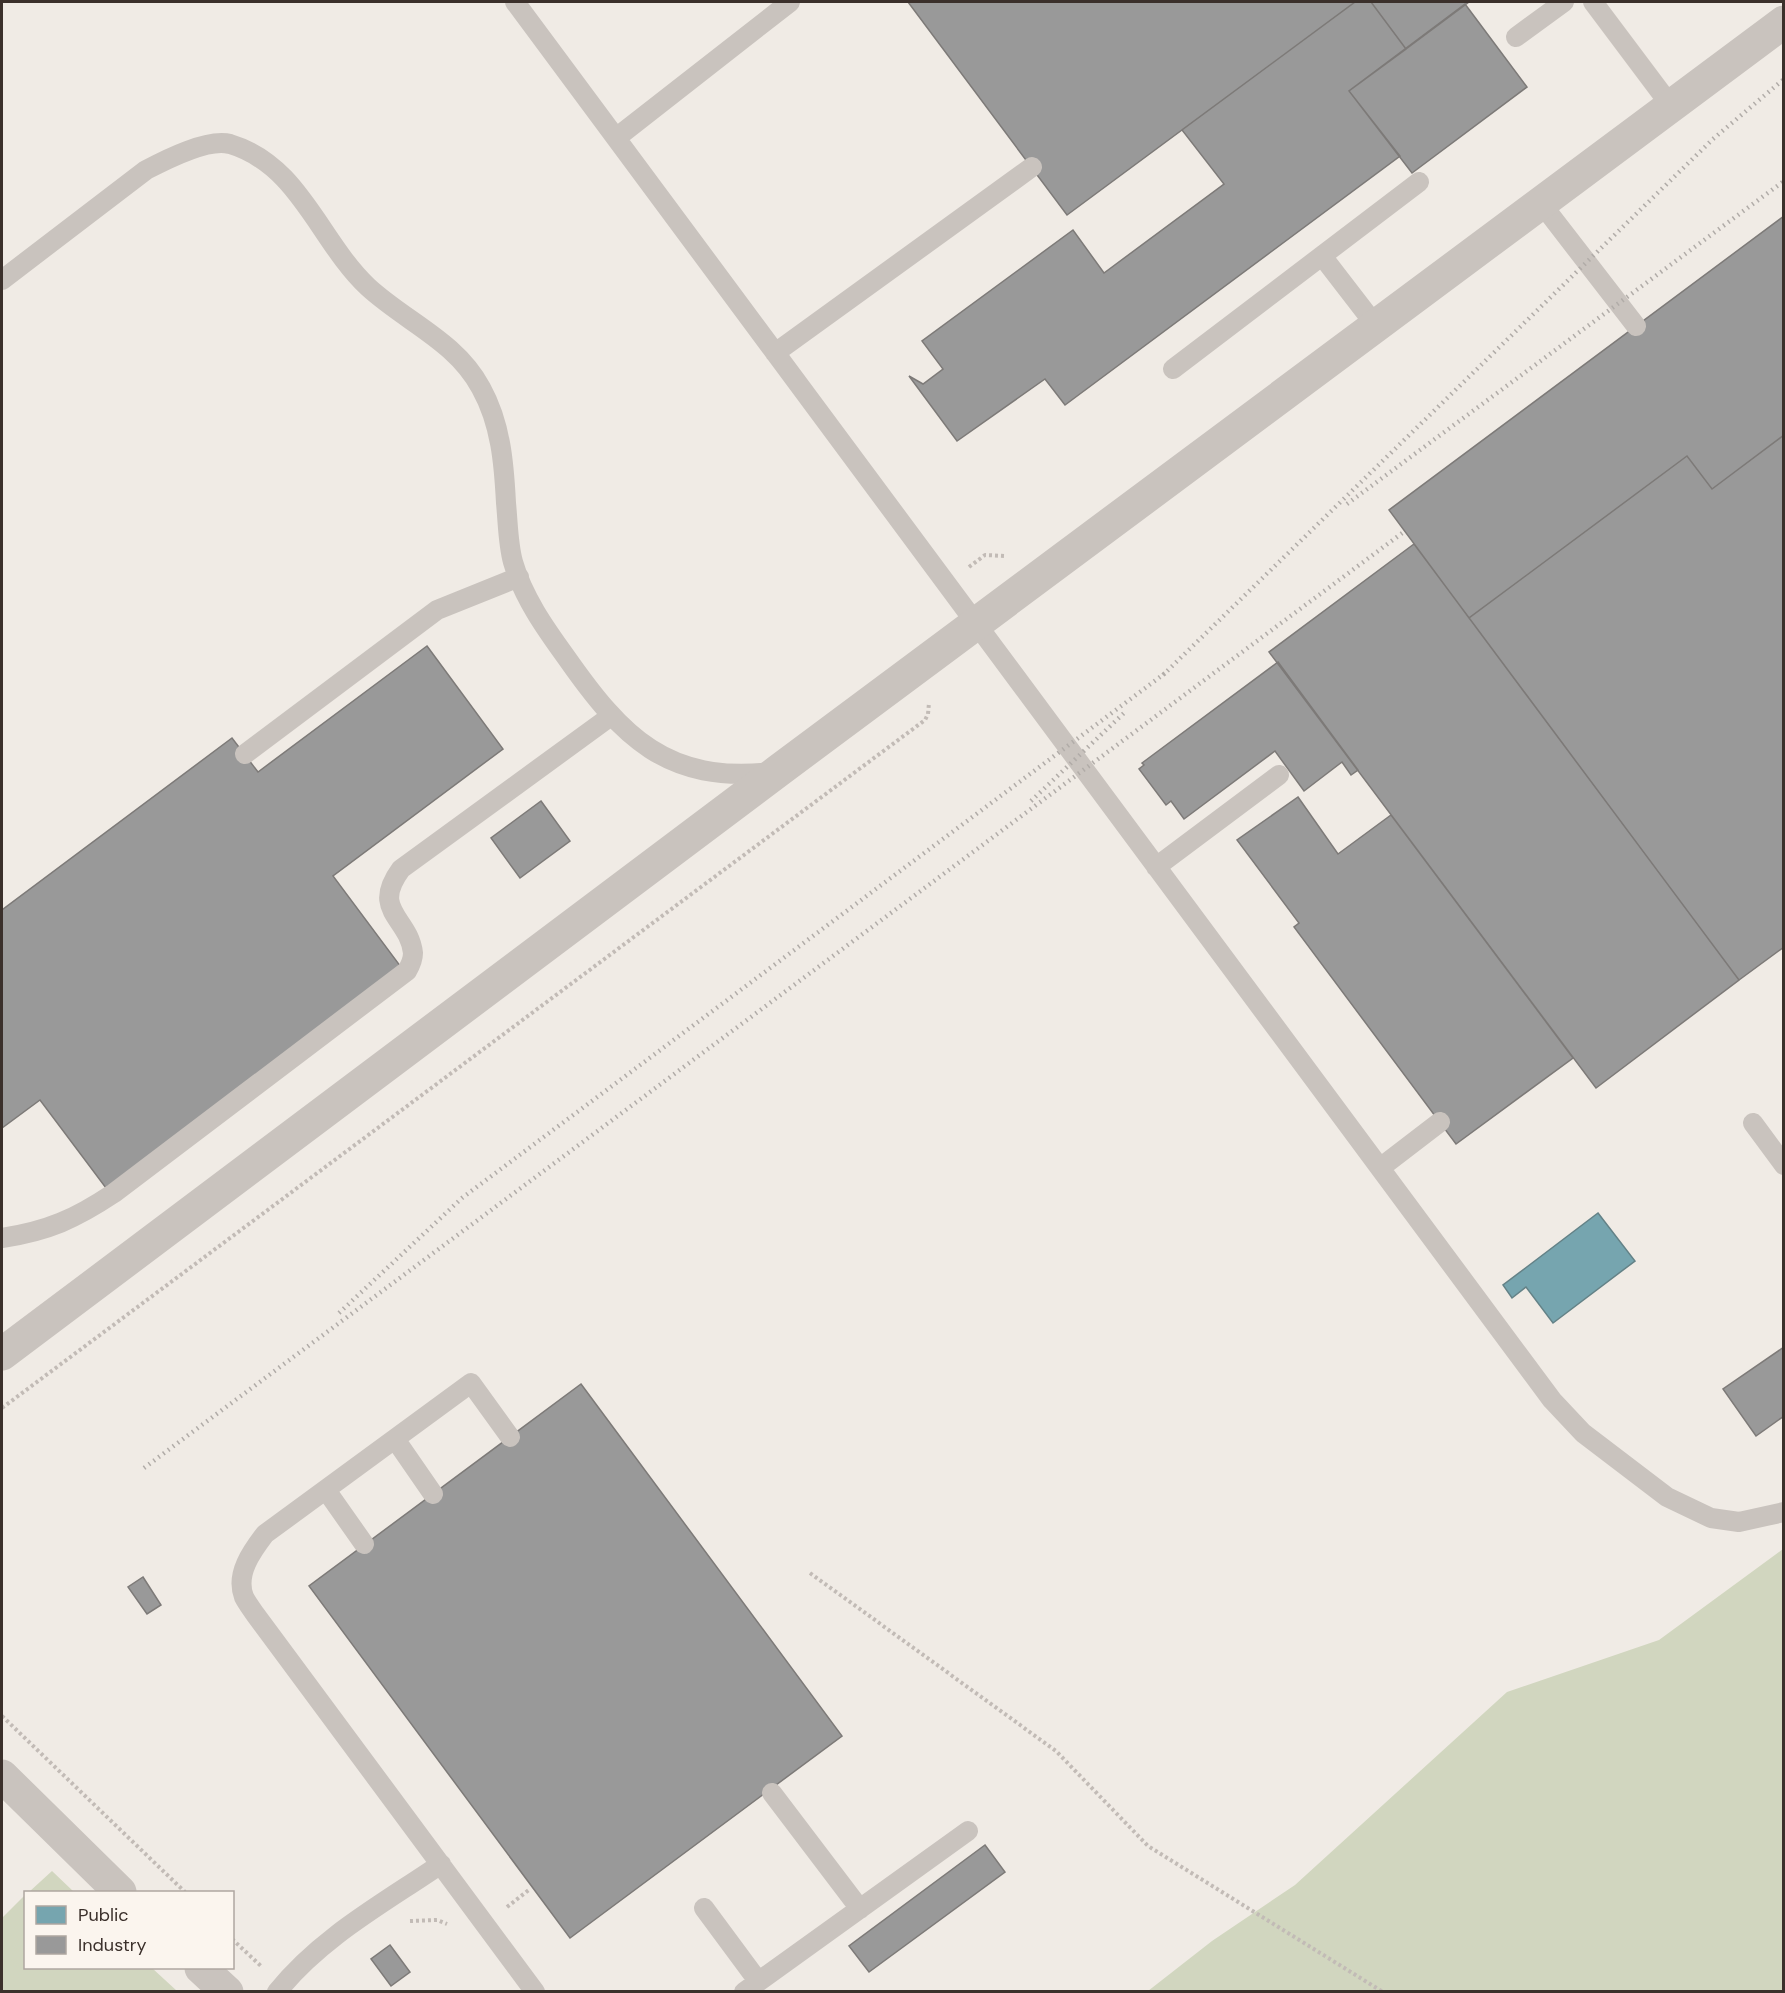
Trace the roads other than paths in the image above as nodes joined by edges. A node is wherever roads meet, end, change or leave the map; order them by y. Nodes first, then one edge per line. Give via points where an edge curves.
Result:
1 (515, 2) edge
2 (790, 2) edge
3 (1564, 2) edge
4 (1593, 2) edge
5 (1784, 22) edge
6 (1516, 37) dead end
7 (1671, 106) junction
8 (616, 138) junction
9 (1032, 167) dead end
10 (1419, 182) dead end
11 (1541, 203) junction
12 (1322, 256) junction
13 (2, 280) edge
14 (1376, 326) junction
15 (1636, 326) dead end
16 (775, 353) junction
17 (1173, 369) dead end
18 (519, 578) junction
19 (975, 624) junction
20 (610, 716) junction
21 (245, 754) dead end
22 (778, 771) junction
23 (1279, 775) dead end
24 (1156, 867) junction
25 (1440, 1122) dead end
26 (1753, 1123) dead end
27 (1784, 1165) edge
28 (1380, 1168) junction
29 (2, 1238) edge
30 (2, 1354) edge
31 (510, 1437) dead end
32 (395, 1439) junction
33 (326, 1490) junction
34 (433, 1494) dead end
35 (1784, 1512) edge
36 (364, 1544) dead end
37 (2, 1776) edge
38 (772, 1793) dead end
39 (968, 1832) dead end
40 (441, 1864) junction
41 (118, 1891) edge
42 (704, 1908) dead end
43 (860, 1909) junction
44 (202, 1969) edge
45 (751, 1986) edge
46 (280, 1989) edge
47 (227, 1992) edge
48 (535, 1992) edge

1 - 8 lane
2 - 8 lane
3 - 6 lane
4 - 7 lane
5 - 7 street
7 - 11 street
8 - 16 lane
9 - 16 lane
10 - 12 lane
11 - 14 street
11 - 15 lane
12 - 14 lane
12 - 17 lane
13 - 18 lane via 146,170 171,156 226,143 253,153 277,169 368,286 449,347 469,367 482,389 500,439 508,528
14 - 19 street
16 - 19 lane
18 - 20 lane via 553,640
18 - 21 lane via 437,610
19 - 22 street
19 - 24 lane
20 - 22 lane via 633,737 687,767 725,774
20 - 29 lane via 401,869 388,896 410,943 413,955 408,971 114,1193 58,1225
22 - 30 street
23 - 24 lane
24 - 28 lane
25 - 28 lane
26 - 27 lane
28 - 35 lane via 1552,1400 1583,1433 1667,1497 1711,1518 1739,1522
31 - 32 lane via 471,1383
32 - 33 lane
32 - 34 lane
33 - 36 lane
33 - 40 lane via 266,1534 250,1554 242,1576 243,1596
37 - 41 street
38 - 43 lane
39 - 43 lane
40 - 46 lane via 337,1934
40 - 48 lane
42 - 45 lane
43 - 45 lane
44 - 47 street

